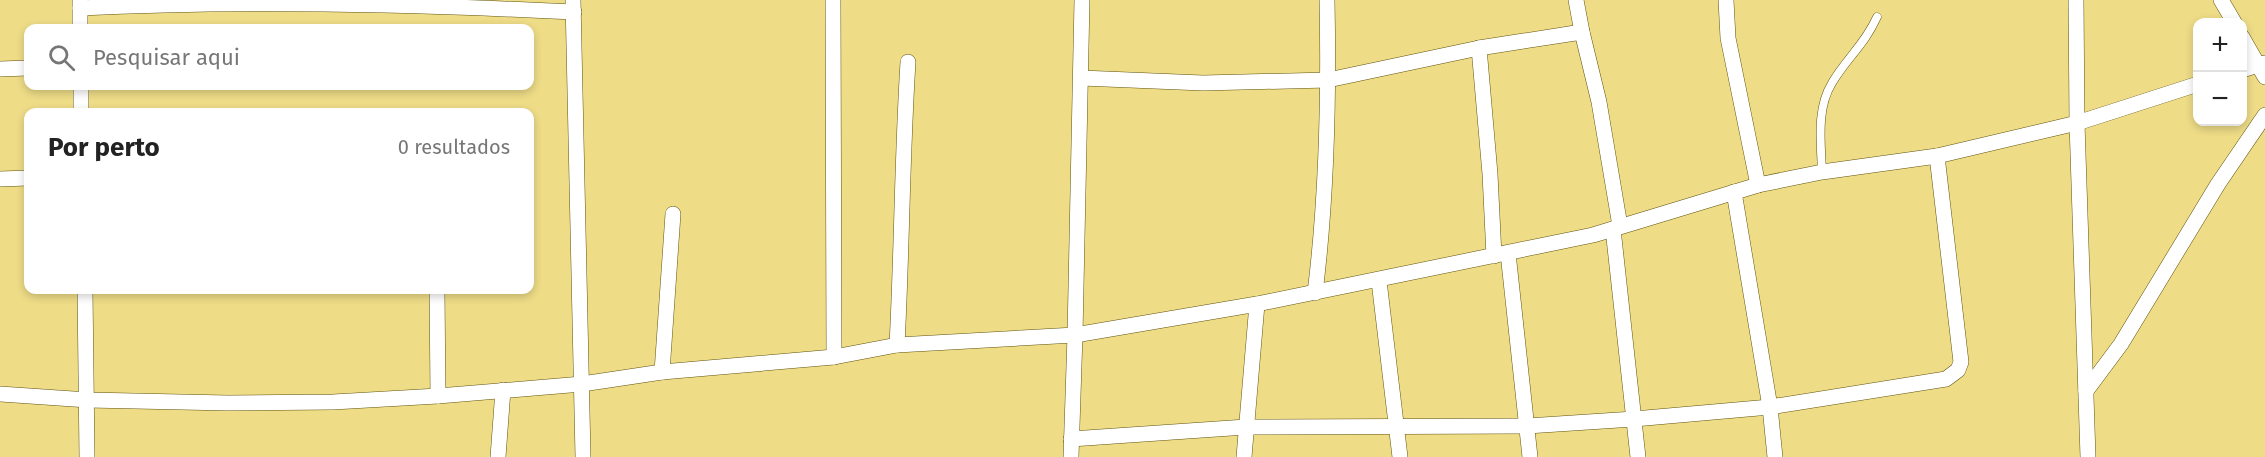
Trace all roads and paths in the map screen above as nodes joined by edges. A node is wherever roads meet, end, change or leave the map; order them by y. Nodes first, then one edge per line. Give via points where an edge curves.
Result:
1 (833, 0) edge
2 (1082, 0) edge
3 (1327, 0) edge
4 (1576, 0) edge
5 (1726, 0) edge
6 (2076, 0) edge
7 (2221, 0) edge
8 (80, 4) edge
9 (573, 6) edge
10 (1877, 17) dead end
11 (2232, 18) edge
12 (80, 24) edge
13 (1582, 32) junction
14 (2247, 44) edge
15 (1479, 48) junction
16 (908, 62) dead end
17 (24, 68) edge
18 (2263, 68) edge
19 (0, 69) edge
20 (2247, 70) edge
21 (1081, 78) junction
22 (1328, 80) junction
23 (2193, 86) edge
24 (81, 90) edge
25 (81, 108) edge
26 (2265, 115) edge
27 (2077, 123) junction
28 (1937, 156) junction
29 (1822, 172) junction
30 (24, 178) edge
31 (0, 179) edge
32 (1758, 185) junction
33 (1734, 192) junction
34 (673, 214) dead end
35 (1617, 227) junction
36 (1501, 254) junction
37 (1378, 281) junction
38 (1315, 293) junction
39 (85, 294) edge
40 (437, 294) edge
41 (1257, 304) junction
42 (1076, 335) junction
43 (897, 345) junction
44 (834, 357) junction
45 (662, 372) junction
46 (582, 384) junction
47 (503, 390) junction
48 (2086, 391) junction
49 (0, 393) edge
50 (438, 396) junction
51 (88, 400) junction
52 (1770, 407) junction
53 (1634, 419) junction
54 (1396, 426) junction
55 (1527, 426) junction
56 (1246, 428) junction
57 (1071, 439) junction
58 (87, 457) edge
59 (498, 457) edge
60 (583, 457) edge
61 (1071, 457) edge
62 (1244, 457) edge
63 (1400, 457) edge
64 (1530, 457) edge
65 (1638, 457) edge
66 (1775, 457) edge
67 (2088, 457) edge

1 - 44 street
2 - 21 street
3 - 22 street
4 - 13 street
5 - 32 street via 1728,38
6 - 27 street
7 - 11 street
8 - 9 street via 337,1
8 - 12 street
9 - 46 street
10 - 29 lane via 1868,37 1831,85 1824,103 1820,132
13 - 15 street
13 - 35 street via 1599,102
14 - 18 street
15 - 22 street
15 - 36 street
16 - 43 street
17 - 19 street
18 - 20 street
21 - 22 street via 1203,83
21 - 42 street
22 - 38 street via 1321,247
23 - 27 street
24 - 25 street
26 - 48 street via 2218,184 2121,344
27 - 28 street
27 - 48 street
28 - 29 street
28 - 52 street via 1959,370 1946,379
29 - 32 street
30 - 31 street
32 - 33 street
33 - 35 street
33 - 52 street
34 - 45 street
35 - 36 street
35 - 53 street
36 - 37 street
36 - 55 street
37 - 38 street
37 - 54 street
38 - 41 street
39 - 51 street
40 - 50 street
41 - 42 street
41 - 56 street
42 - 43 street
42 - 57 street
43 - 44 street
44 - 45 street
45 - 46 street
46 - 47 street
46 - 60 street
47 - 50 street
47 - 59 street
48 - 67 street
49 - 51 street
50 - 51 street via 333,402
51 - 58 street
52 - 53 street
52 - 66 street
53 - 55 street
53 - 65 street
54 - 55 street
54 - 56 street
54 - 63 street
55 - 64 street
56 - 57 street
56 - 62 street
57 - 61 street

